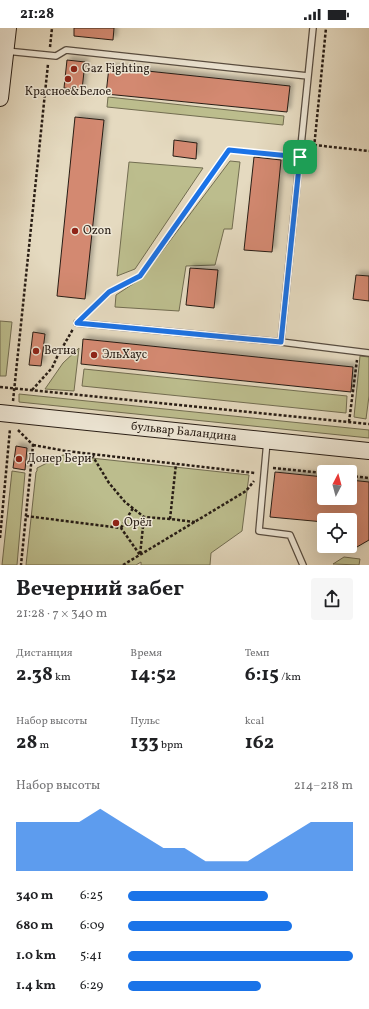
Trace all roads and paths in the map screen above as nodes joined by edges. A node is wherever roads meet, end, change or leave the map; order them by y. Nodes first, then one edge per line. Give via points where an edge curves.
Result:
1 (8, 28) edge
2 (52, 28) edge
3 (313, 28) edge
4 (326, 28) edge
5 (3, 54) edge
6 (49, 56) junction
7 (308, 76) junction
8 (0, 98) edge
9 (314, 145) junction
10 (369, 151) edge
11 (300, 157) junction
12 (77, 323) junction
13 (281, 342) junction
14 (358, 351) junction
15 (369, 353) edge
16 (0, 387) edge
17 (14, 389) junction
18 (32, 390) junction
19 (13, 400) dead end
20 (6, 418) edge
21 (349, 422) junction
22 (369, 424) edge
23 (17, 428) dead end
24 (267, 441) junction
25 (33, 445) junction
26 (369, 451) edge
27 (92, 454) junction
28 (176, 464) junction
29 (265, 467) junction
30 (317, 472) edge
31 (260, 474) junction
32 (357, 477) edge
33 (369, 478) edge
34 (132, 508) junction
35 (26, 516) junction
36 (144, 517) junction
37 (170, 518) junction
38 (196, 522) junction
39 (121, 528) junction
40 (0, 538) edge
41 (140, 555) junction
42 (21, 565) edge
43 (123, 565) edge
44 (303, 565) edge

1 - 5 main road
2 - 6 path
3 - 7 lane
4 - 9 path
5 - 6 lane
5 - 8 main road
6 - 7 lane via 56,56 66,50
6 - 17 path
7 - 11 lane
9 - 10 path
9 - 11 path via 313,158
11 - 12 path via 229,150 140,276 109,292
11 - 13 lane
12 - 13 lane
12 - 18 path via 52,368
13 - 14 lane
14 - 15 lane
14 - 21 path
16 - 17 path
17 - 18 path
17 - 19 path
18 - 21 path
20 - 24 main road, бульвар Баландина
20 - 40 path
21 - 22 path
23 - 25 path
24 - 26 main road, бульвар Баландина
24 - 29 lane
25 - 27 path
25 - 35 path
27 - 28 path
27 - 34 path via 109,483
28 - 31 path
28 - 37 path
29 - 30 path
29 - 31 path
29 - 44 lane via 259,531 290,535
31 - 38 path via 246,491
32 - 33 path
34 - 36 path
34 - 39 path
35 - 39 path
35 - 42 path
36 - 37 path
36 - 41 path
37 - 38 path
38 - 41 path
39 - 41 path
41 - 43 path

